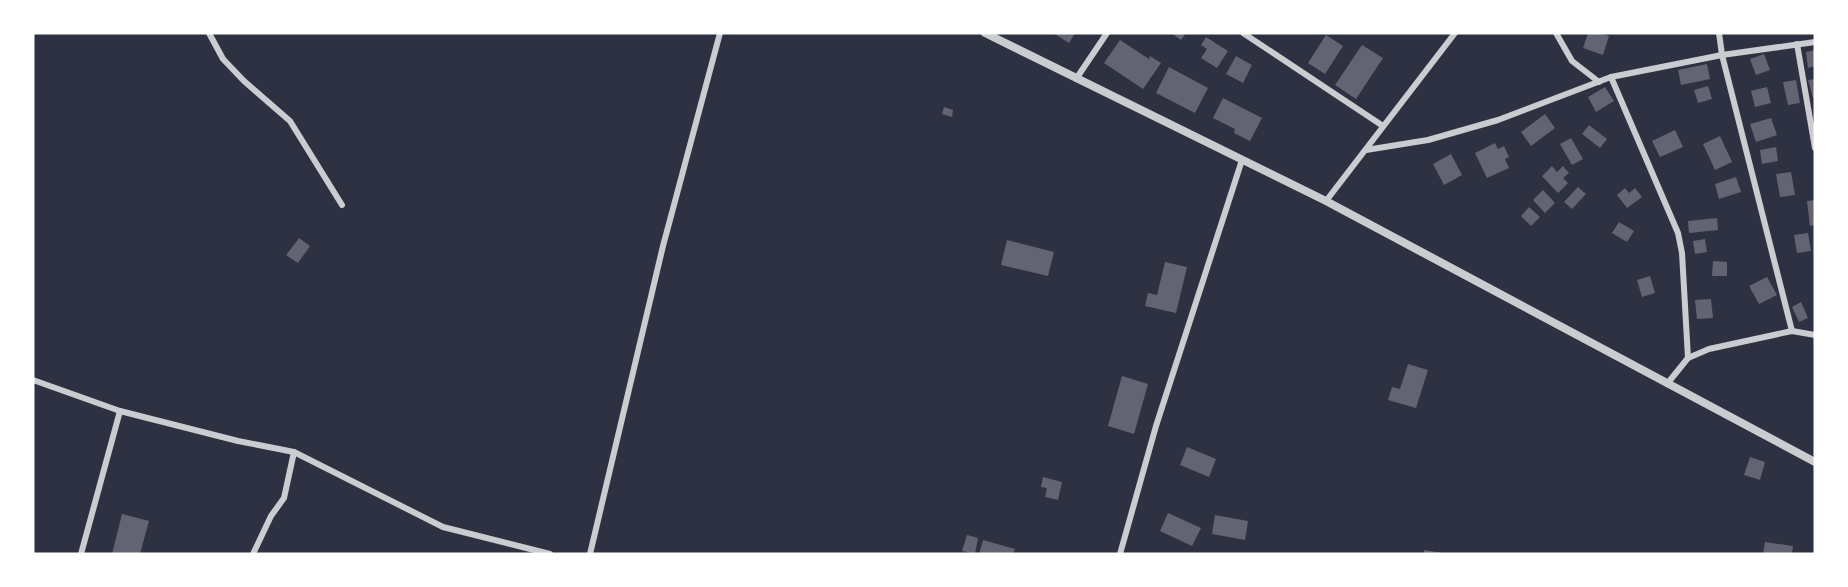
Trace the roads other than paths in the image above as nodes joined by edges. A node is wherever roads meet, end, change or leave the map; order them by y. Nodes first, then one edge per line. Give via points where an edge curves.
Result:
1 (209, 33) edge
2 (720, 33) edge
3 (985, 33) edge
4 (1107, 33) edge
5 (1243, 33) edge
6 (1455, 33) edge
7 (1556, 33) edge
8 (1719, 33) edge
9 (1815, 42) edge
10 (1797, 44) junction
11 (1722, 55) junction
12 (1611, 78) junction
13 (1076, 79) junction
14 (1599, 82) junction
15 (1383, 126) junction
16 (1815, 148) edge
17 (1366, 150) junction
18 (1242, 160) junction
19 (1326, 201) junction
20 (342, 205) dead end
21 (1792, 331) junction
22 (1815, 335) edge
23 (1688, 358) junction
24 (33, 380) edge
25 (1666, 384) junction
26 (120, 411) junction
27 (294, 452) junction
28 (1815, 462) edge
29 (81, 554) edge
30 (254, 554) edge
31 (550, 554) edge
32 (590, 554) edge
33 (1120, 554) edge

1 - 20 street via 223,59 290,121
2 - 32 street via 663,246
3 - 13 street
4 - 13 street
5 - 15 street
6 - 15 street
7 - 14 street via 1572,61
8 - 11 street
9 - 10 street
10 - 11 street
10 - 16 street
11 - 12 street
11 - 21 street
12 - 14 street
12 - 23 street via 1678,233
13 - 18 street
14 - 17 street via 1498,120 1428,140
15 - 17 street
17 - 19 street
18 - 19 street
18 - 33 street via 1156,426
19 - 25 street
21 - 22 street
21 - 23 street
23 - 25 street
24 - 26 street
25 - 28 street
26 - 27 street
26 - 29 street
27 - 30 street via 284,498
27 - 31 street via 443,526

